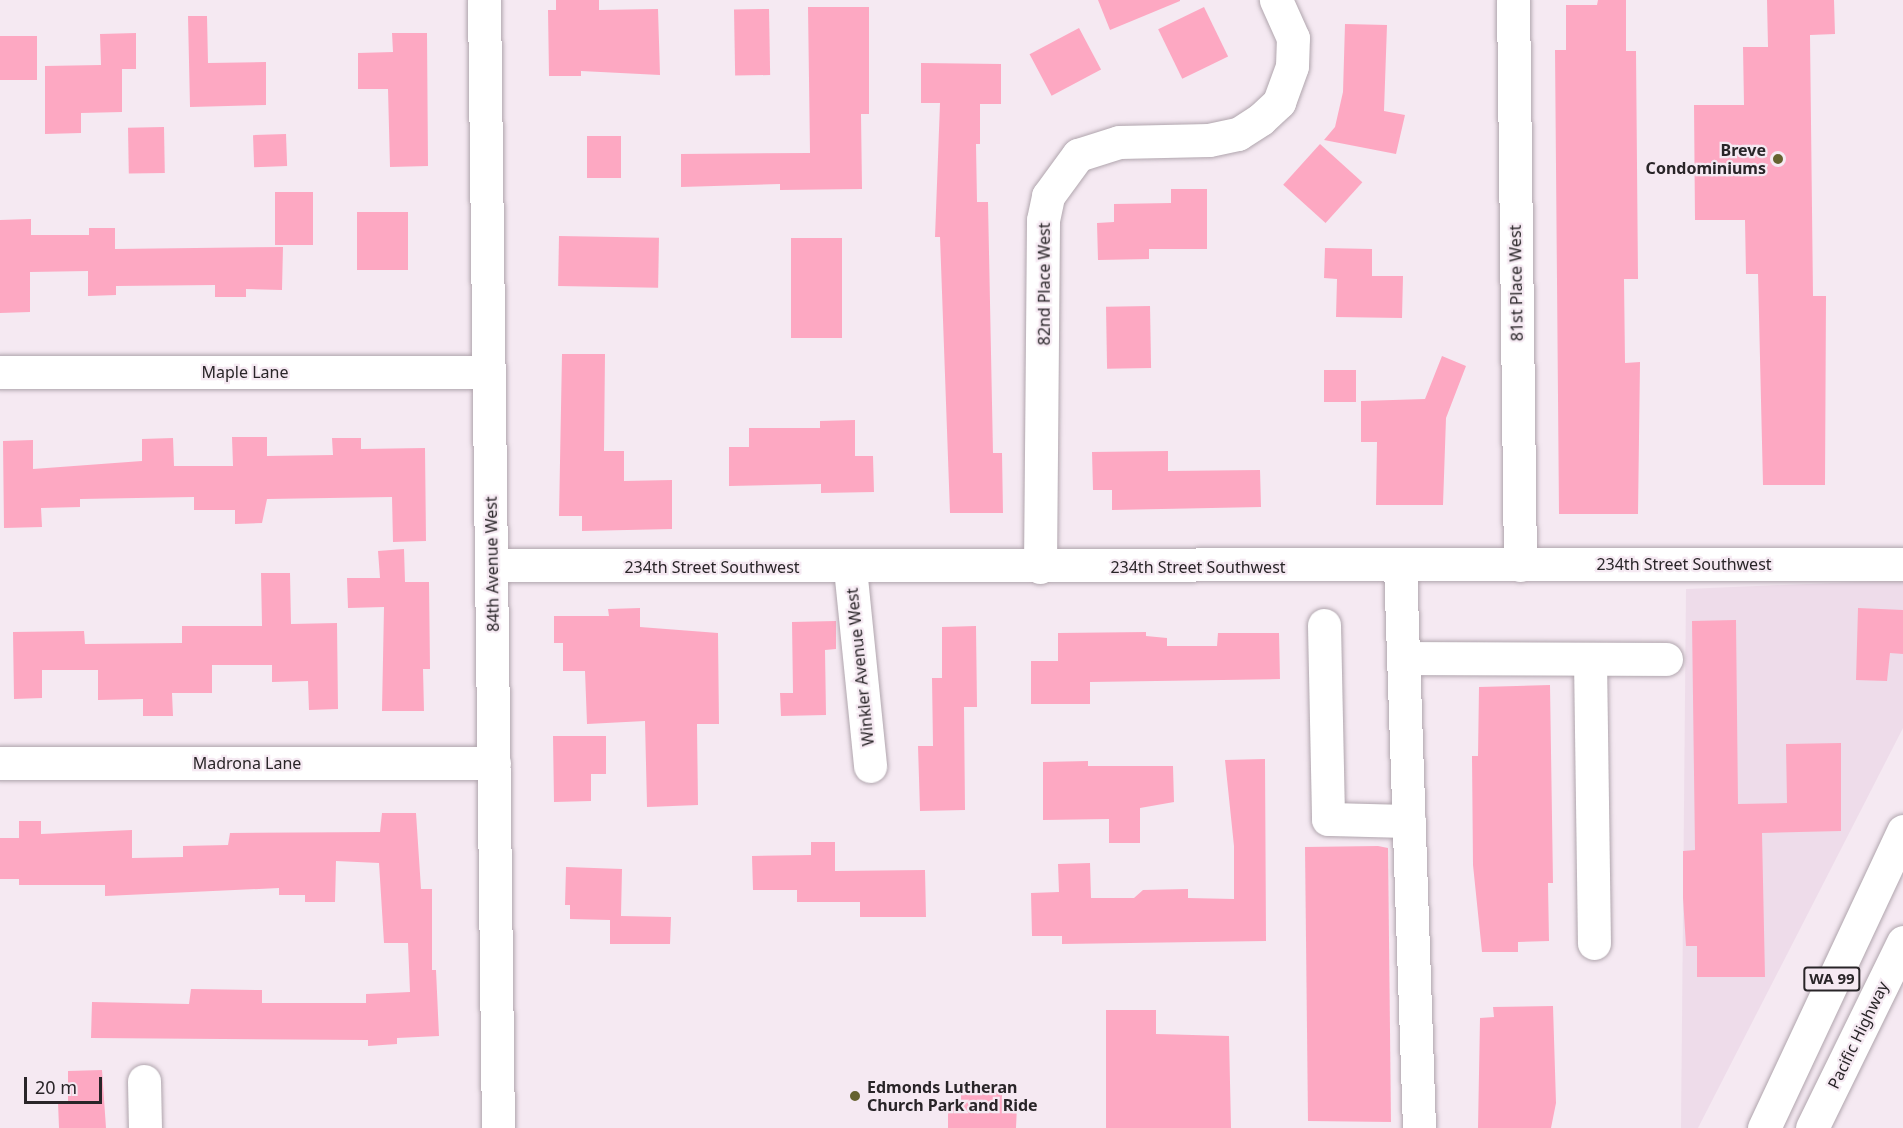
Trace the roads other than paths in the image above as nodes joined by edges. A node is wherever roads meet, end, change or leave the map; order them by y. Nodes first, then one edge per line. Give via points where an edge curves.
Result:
1 (484, 0) edge
2 (1276, 0) edge
3 (1513, 0) edge
4 (0, 372) edge
5 (489, 372) junction
6 (1903, 564) edge
7 (492, 565) junction
8 (1520, 565) junction
9 (1400, 566) junction
10 (1040, 567) junction
11 (850, 568) junction
12 (1324, 625) dead end
13 (1404, 658) junction
14 (1590, 658) junction
15 (1665, 659) dead end
16 (0, 763) edge
17 (494, 763) junction
18 (870, 765) dead end
19 (1409, 820) junction
20 (1903, 831) edge
21 (1903, 942) edge
22 (1594, 943) dead end
23 (144, 1081) dead end
24 (145, 1128) edge
25 (498, 1128) edge
26 (1419, 1128) edge
27 (1764, 1128) edge
28 (1812, 1128) edge

1 - 5 main road, 84th Avenue West
2 - 10 main road, 82nd Place West via 1293,38 1292,66 1279,102 1261,119 1238,134 1209,140 1119,142 1078,155 1048,196 1042,220
3 - 8 main road, 81st Place West
4 - 5 main road, Maple Lane
5 - 7 main road, 84th Avenue West
6 - 8 main road, 234th Street Southwest
7 - 11 main road, 234th Street Southwest
7 - 17 main road, 84th Avenue West
8 - 9 main road, 234th Street Southwest
9 - 10 main road, 234th Street Southwest
9 - 13 main road
10 - 11 main road, 234th Street Southwest
11 - 18 main road, Winkler Avenue West
12 - 19 main road via 1328,819
13 - 14 main road
13 - 19 main road
14 - 15 main road
14 - 22 main road
16 - 17 main road, Madrona Lane
17 - 25 main road, 84th Avenue West
19 - 26 main road
20 - 27 main road, WA 99
21 - 28 main road, Pacific Highway / WA 99
23 - 24 main road

